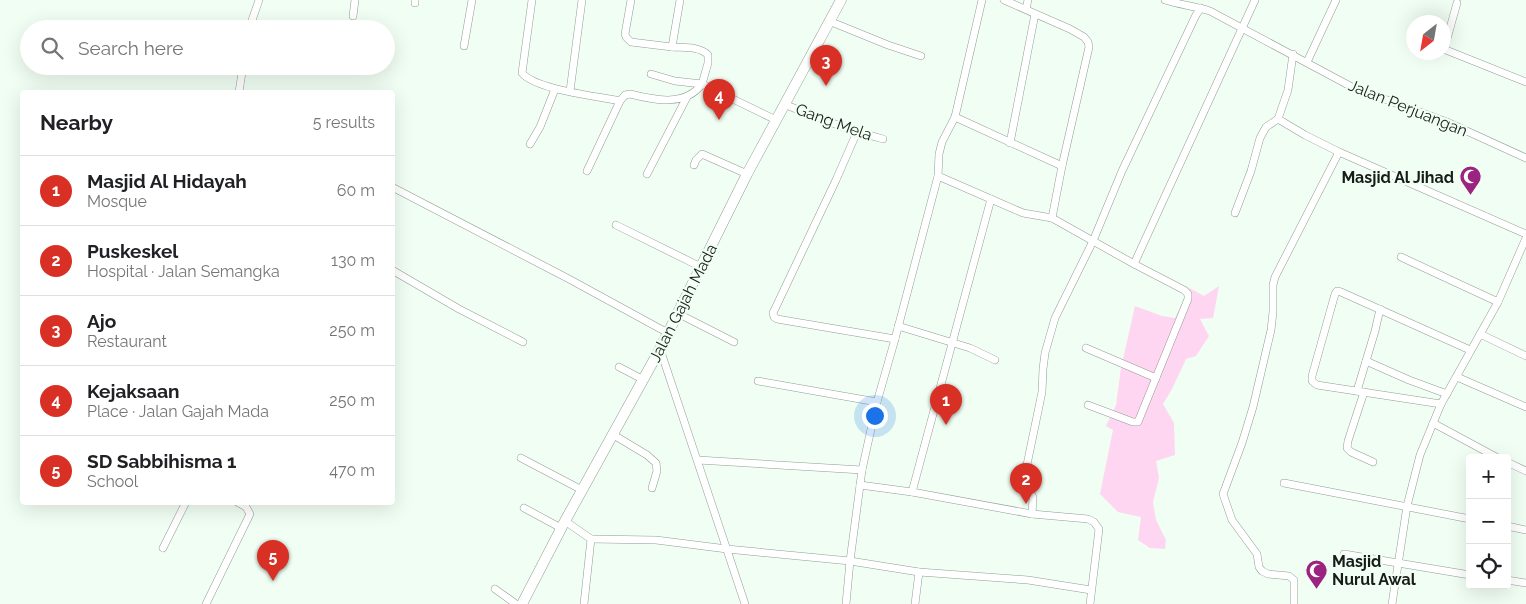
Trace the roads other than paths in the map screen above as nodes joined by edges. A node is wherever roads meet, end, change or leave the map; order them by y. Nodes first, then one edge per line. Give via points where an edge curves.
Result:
1 (259, 0) edge
2 (355, 0) edge
3 (472, 0) edge
4 (532, 0) edge
5 (582, 0) edge
6 (631, 0) edge
7 (680, 0) edge
8 (841, 0) edge
9 (982, 0) edge
10 (1004, 0) edge
11 (1028, 0) edge
12 (1165, 0) edge
13 (1255, 0) edge
14 (1336, 0) edge
15 (1457, 3) dead end
16 (1201, 8) junction
17 (1026, 9) junction
18 (1035, 14) junction
19 (353, 16) dead end
20 (252, 20) edge
21 (829, 21) junction
22 (1243, 28) junction
23 (464, 46) dead end
24 (672, 47) junction
25 (1293, 54) junction
26 (921, 56) dead end
27 (1307, 62) junction
28 (651, 74) dead end
29 (242, 75) edge
30 (1526, 82) edge
31 (702, 84) junction
32 (555, 89) junction
33 (239, 90) edge
34 (570, 91) junction
35 (687, 97) junction
36 (620, 100) junction
37 (784, 104) junction
38 (955, 117) junction
39 (1278, 119) junction
40 (776, 120) junction
41 (856, 132) junction
42 (884, 139) dead end
43 (1010, 143) junction
44 (530, 144) dead end
45 (1339, 152) junction
46 (1526, 158) edge
47 (694, 165) dead end
48 (1062, 166) junction
49 (587, 171) dead end
50 (647, 174) dead end
51 (747, 174) junction
52 (938, 176) junction
53 (395, 189) edge
54 (991, 199) junction
55 (1235, 213) dead end
56 (1052, 218) junction
57 (616, 225) dead end
58 (1526, 234) edge
59 (1526, 238) edge
60 (1093, 241) junction
61 (1401, 257) dead end
62 (1134, 264) junction
63 (701, 267) junction
64 (395, 272) edge
65 (1498, 302) junction
66 (1380, 308) junction
67 (677, 313) junction
68 (898, 326) junction
69 (668, 333) junction
70 (1480, 334) junction
71 (896, 339) junction
72 (523, 342) dead end
73 (734, 342) dead end
74 (951, 342) junction
75 (1086, 348) dead end
76 (660, 349) junction
77 (1470, 350) junction
78 (1526, 356) edge
79 (996, 360) dead end
80 (1366, 361) junction
81 (619, 366) dead end
82 (1456, 377) junction
83 (1156, 378) junction
84 (642, 379) junction
85 (758, 381) dead end
86 (1361, 392) junction
87 (1447, 394) junction
88 (877, 402) junction
89 (1441, 404) junction
90 (1088, 405) dead end
91 (1526, 407) edge
92 (1433, 423) junction
93 (612, 434) junction
94 (1491, 454) edge
95 (521, 458) dead end
96 (698, 460) junction
97 (1373, 462) dead end
98 (1511, 464) edge
99 (862, 470) junction
100 (1526, 471) edge
101 (1284, 483) dead end
102 (860, 485) junction
103 (652, 488) dead end
104 (582, 490) junction
105 (912, 492) junction
106 (184, 505) edge
107 (242, 505) edge
108 (1407, 506) junction
109 (524, 508) dead end
110 (1032, 514) junction
111 (1466, 517) edge
112 (563, 525) junction
113 (1511, 527) edge
114 (1526, 530) edge
115 (591, 539) junction
116 (163, 548) dead end
117 (727, 549) junction
118 (1344, 554) dead end
119 (850, 561) junction
120 (1398, 564) junction
121 (919, 572) junction
122 (1466, 574) edge
123 (1511, 581) edge
124 (1526, 583) edge
125 (495, 590) dead end
126 (1091, 590) junction
127 (206, 604) edge
128 (516, 604) edge
129 (522, 604) edge
130 (584, 604) edge
131 (745, 604) edge
132 (846, 604) edge
133 (915, 604) edge
134 (1090, 604) edge
135 (1294, 604) edge
136 (1392, 604) edge

1 - 20 street
2 - 19 street
3 - 23 street
4 - 32 street via 522,73 527,79
5 - 34 street
6 - 24 street via 625,34 628,39
7 - 24 street
8 - 21 main road, Jalan Gajah Mada
9 - 38 street
10 - 17 street
11 - 17 street
12 - 16 street, Jalan Perjuangan
13 - 22 street
14 - 27 street
15 - 30 street via 1446,50
16 - 22 street, Jalan Perjuangan
16 - 60 street via 1122,171
17 - 18 street
18 - 43 street
18 - 48 street via 1084,37 1089,47
21 - 26 street
21 - 37 main road, Jalan Gajah Mada
22 - 25 street, Jalan Perjuangan
22 - 62 street
24 - 31 street via 695,48 708,55
25 - 27 street, Jalan Perjuangan
25 - 39 street via 1288,90
27 - 46 street, Jalan Perjuangan via 1352,87 1447,122
28 - 31 street
29 - 33 street
31 - 35 street
31 - 40 street
32 - 34 street
32 - 44 street
34 - 36 street
35 - 36 street via 666,100 630,94
35 - 50 street
36 - 49 street
37 - 40 main road, Jalan Gajah Mada
37 - 41 street, Gang Mela
38 - 43 street
38 - 52 street via 942,142
39 - 45 street
39 - 55 street via 1266,127 1260,138
40 - 51 main road, Jalan Gajah Mada
41 - 42 street, Gang Mela
41 - 71 street via 773,313 777,319
43 - 48 street
45 - 58 street
45 - 135 street via 1275,276 1271,330 1260,378 1242,443 1223,494 1232,520 1257,554 1262,571 1294,580
47 - 51 street via 702,154
48 - 56 street
51 - 63 main road, Jalan Gajah Mada
52 - 54 street
52 - 68 street
53 - 69 street
54 - 56 street via 1023,213
54 - 74 street
56 - 60 street
57 - 63 street
59 - 65 street
60 - 62 street
60 - 110 street via 1049,336 1042,369 1042,392 1023,484 1033,497
61 - 65 street
62 - 83 street via 1188,294
63 - 67 main road, Jalan Gajah Mada
64 - 72 street
65 - 70 street
66 - 77 street
66 - 80 street
66 - 86 street via 1337,290 1314,367 1312,382
67 - 69 main road, Jalan Gajah Mada
67 - 73 street
68 - 71 street
68 - 74 street
69 - 76 main road, Jalan Gajah Mada
70 - 77 street
70 - 78 street
71 - 88 street
74 - 79 street
74 - 105 street
75 - 83 street
76 - 84 main road, Jalan Gajah Mada
76 - 96 street
77 - 82 street
80 - 86 street
80 - 87 street
81 - 84 street
82 - 87 street
82 - 91 street
83 - 90 street via 1136,423
84 - 93 main road, Jalan Gajah Mada
85 - 88 street
86 - 89 street
86 - 97 street via 1347,448
87 - 89 street
88 - 99 street
89 - 92 street
92 - 94 street
92 - 108 street via 1420,455
93 - 103 street via 656,463
93 - 104 main road, Jalan Gajah Mada
95 - 104 street
96 - 99 street
96 - 117 street
98 - 100 street
99 - 102 street
101 - 108 street
102 - 105 street
102 - 119 street
104 - 112 main road, Jalan Gajah Mada
105 - 110 street
106 - 116 street
107 - 127 street via 250,514
108 - 111 street
108 - 120 street
109 - 112 street
110 - 126 street via 1088,519 1098,526
112 - 115 street
112 - 129 main road, Jalan Gajah Mada
113 - 114 street
115 - 117 street via 656,540
115 - 130 street
117 - 119 street
117 - 131 street
118 - 120 street
119 - 121 street
119 - 132 street
120 - 122 street
120 - 136 street
121 - 126 street via 1028,580
121 - 133 street
123 - 124 street
125 - 128 street
126 - 134 street

